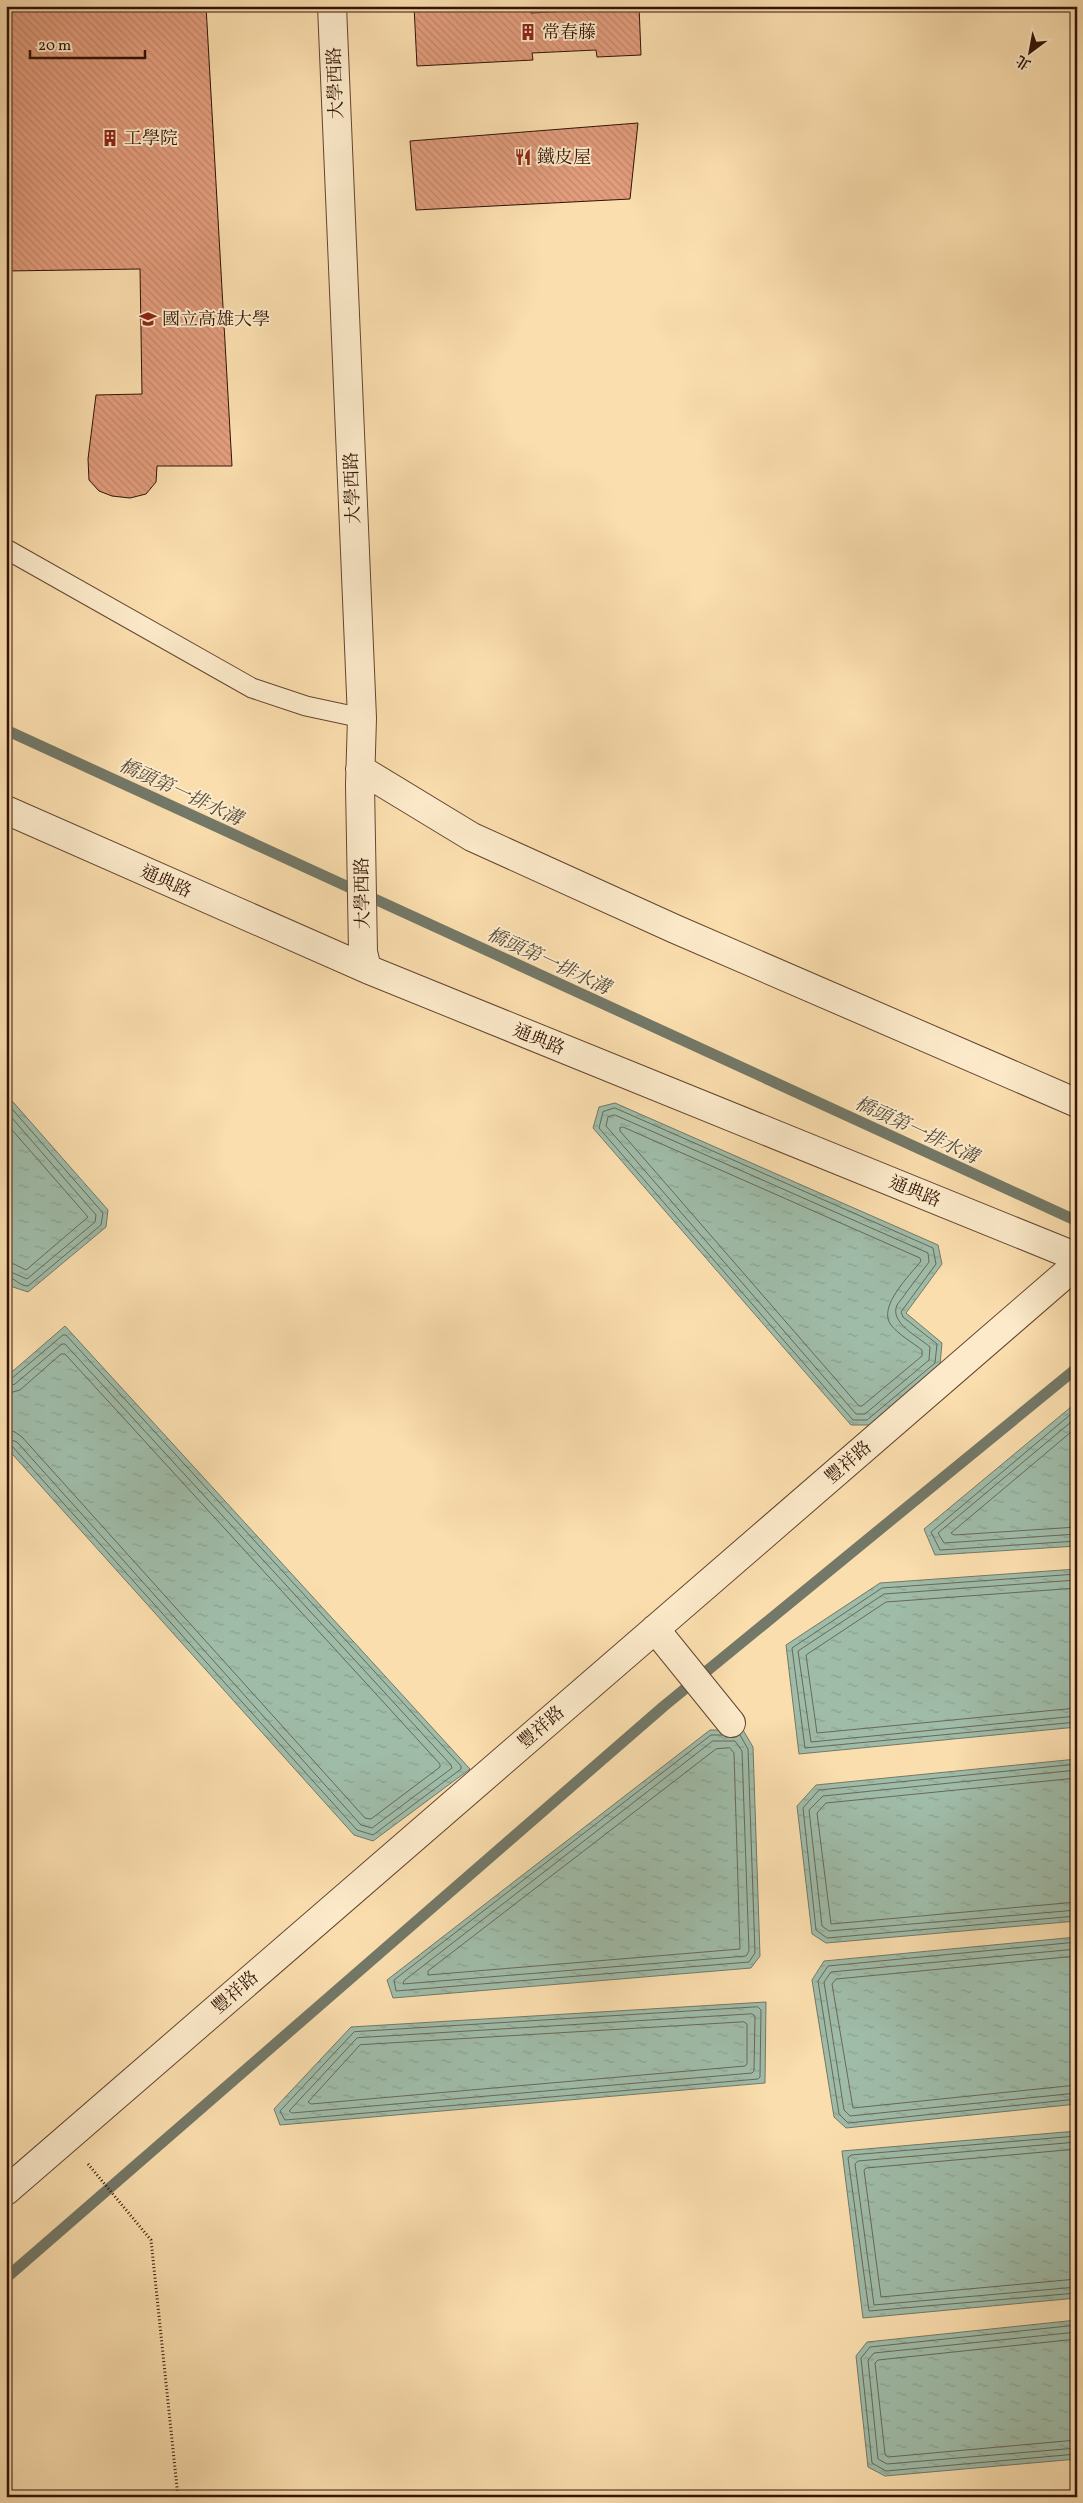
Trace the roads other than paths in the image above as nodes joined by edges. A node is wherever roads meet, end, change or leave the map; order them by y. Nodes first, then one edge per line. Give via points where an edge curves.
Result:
1 (332, 6) edge
2 (6, 549) edge
3 (362, 718) junction
4 (360, 777) junction
5 (6, 810) edge
6 (365, 961) junction
7 (1077, 1103) edge
8 (1077, 1256) edge
9 (1077, 1264) edge
10 (655, 1629) junction
11 (732, 1723) dead end
12 (6, 2190) edge

1 - 3 street, 大學西路
2 - 3 lane via 252,688 306,706
3 - 4 street, 大學西路
4 - 6 street, 大學西路
4 - 7 street via 472,837 684,933
5 - 6 street, 通典路
6 - 8 street, 通典路
9 - 10 street, 豐祥路
10 - 11 street
10 - 12 street, 豐祥路

